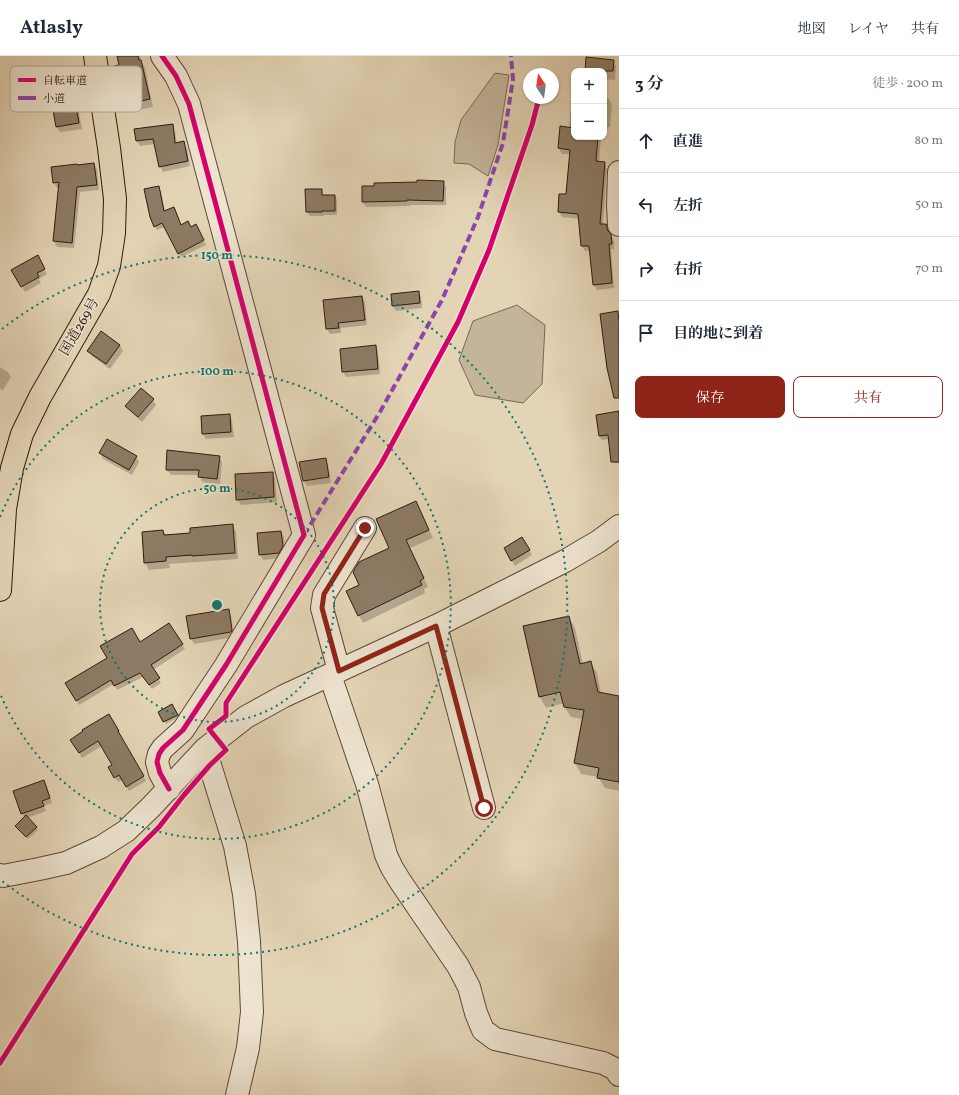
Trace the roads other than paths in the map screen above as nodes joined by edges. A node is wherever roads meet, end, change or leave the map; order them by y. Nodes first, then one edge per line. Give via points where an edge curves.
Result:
1 (95, 56) edge
2 (162, 56) edge
3 (97, 66) edge
4 (104, 112) edge
5 (619, 172) edge
6 (619, 212) edge
7 (4, 486) edge
8 (619, 526) edge
9 (365, 528) dead end
10 (0, 590) edge
11 (436, 626) junction
12 (334, 673) junction
13 (206, 749) junction
14 (169, 789) junction
15 (484, 808) dead end
16 (0, 875) edge
17 (619, 1075) edge
18 (238, 1095) edge

1 - 3 highway, 国道269号
2 - 14 street via 176,76 189,104 304,535 183,730 159,754 157,762 160,773
4 - 7 highway, 国道269号 via 115,199 114,233 108,266 99,294 40,397 22,434
5 - 6 street
7 - 10 highway, 国道269号
8 - 11 street via 565,561
9 - 12 street via 324,594 322,608
11 - 12 street
11 - 15 street
12 - 13 street via 246,717
12 - 17 street via 386,855 400,881 458,966 469,987 483,1030 495,1038 603,1063 615,1069
13 - 14 street
13 - 18 street via 235,846 249,941 252,1012 248,1048
14 - 16 street via 126,831 101,847 66,863

